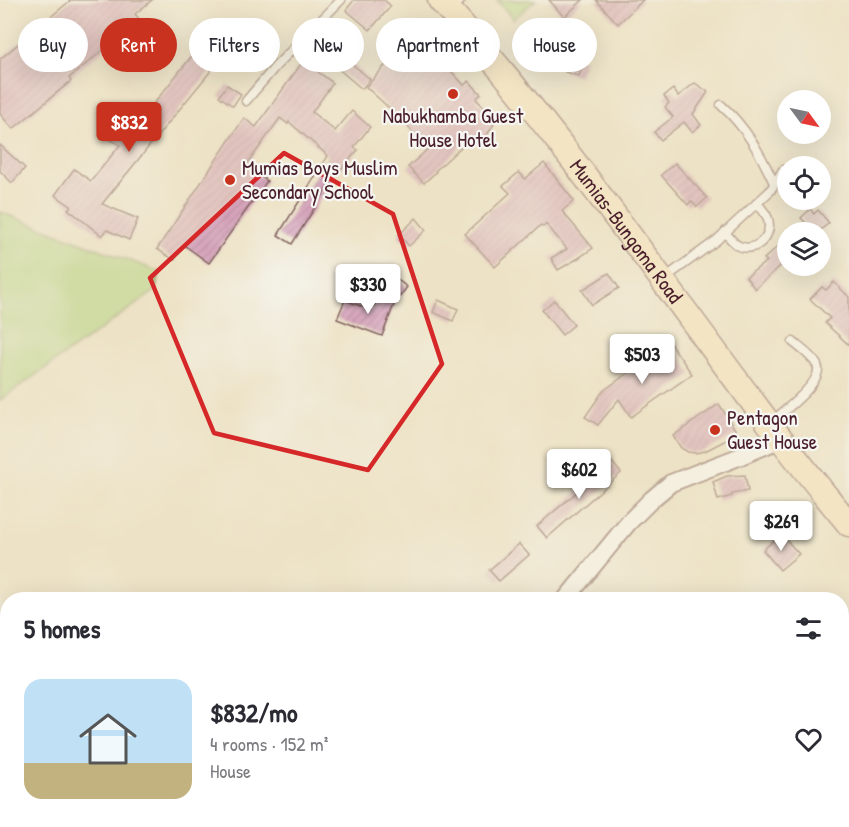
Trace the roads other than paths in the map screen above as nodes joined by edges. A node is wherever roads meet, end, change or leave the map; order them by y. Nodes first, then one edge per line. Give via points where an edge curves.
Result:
1 (341, 0) edge
2 (450, 3) edge
3 (246, 101) dead end
4 (721, 105) dead end
5 (777, 179) edge
6 (774, 183) junction
7 (757, 203) junction
8 (725, 232) junction
9 (663, 280) junction
10 (793, 342) dead end
11 (775, 431) junction
12 (849, 524) edge
13 (572, 592) edge

1 - 3 lane
2 - 9 street, Mumias-Bungoma Road
4 - 6 lane via 751,138
5 - 6 lane
6 - 7 lane
7 - 8 lane
7 - 8 lane via 769,222 764,240 755,246 740,246
8 - 9 lane
9 - 11 street, Mumias-Bungoma Road
10 - 11 lane via 815,362 819,371 817,379
11 - 12 street, Mumias-Bungoma Road
11 - 13 street via 671,483 614,539

